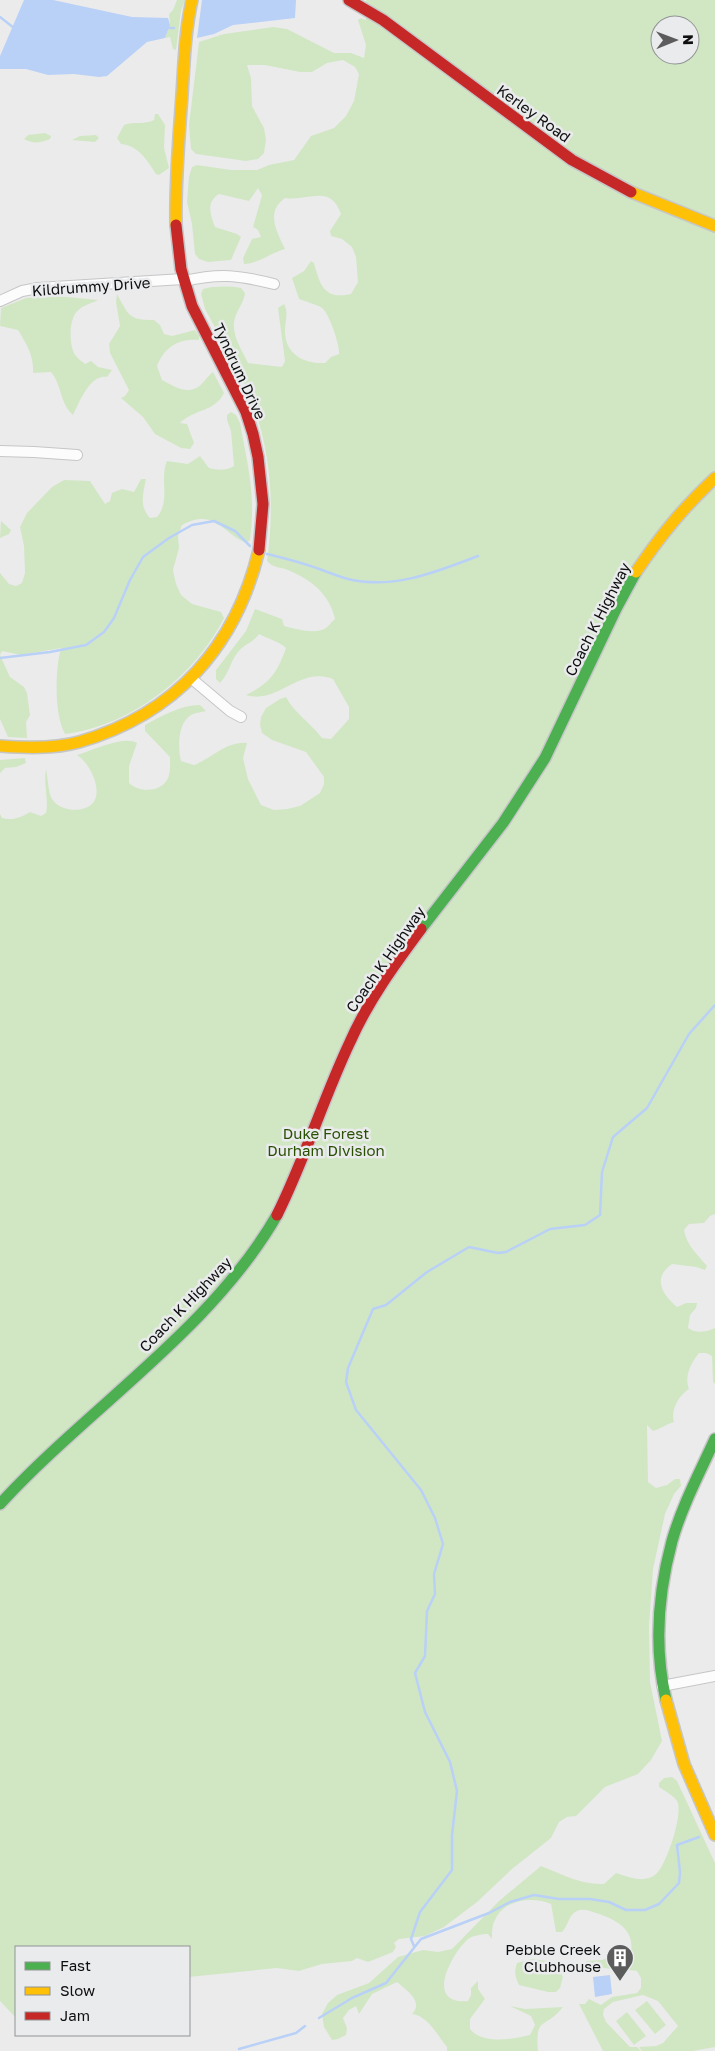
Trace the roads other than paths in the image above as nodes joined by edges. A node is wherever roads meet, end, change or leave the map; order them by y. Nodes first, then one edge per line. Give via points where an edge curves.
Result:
1 (192, 0) edge
2 (350, 0) edge
3 (715, 226) edge
4 (184, 280) junction
5 (274, 284) dead end
6 (0, 301) edge
7 (0, 451) edge
8 (77, 455) dead end
9 (715, 478) edge
10 (192, 679) junction
11 (241, 717) dead end
12 (0, 746) edge
13 (715, 1439) edge
14 (0, 1504) edge
15 (715, 1676) edge
16 (662, 1686) junction
17 (715, 1835) edge

1 - 4 street, Tyndrum Drive via 184,62 177,184 177,238
2 - 3 street, Kerley Road via 383,20 556,149 592,172 627,191
4 - 5 street, Kildrummy Drive via 231,275
4 - 6 street, Kildrummy Drive via 38,288
4 - 10 street, Tyndrum Drive via 199,320 247,415 259,458 262,505 260,546 245,598 226,637
7 - 8 street
9 - 14 street, Coach K Highway via 691,499 650,549 627,587 555,738 527,788 376,993 339,1064 282,1205 252,1254 229,1284 175,1339
10 - 11 street
10 - 12 street, Tyndrum Drive via 151,711 95,737 54,746
13 - 16 street via 685,1504 666,1566 659,1631
15 - 16 street
16 - 17 street via 682,1760

